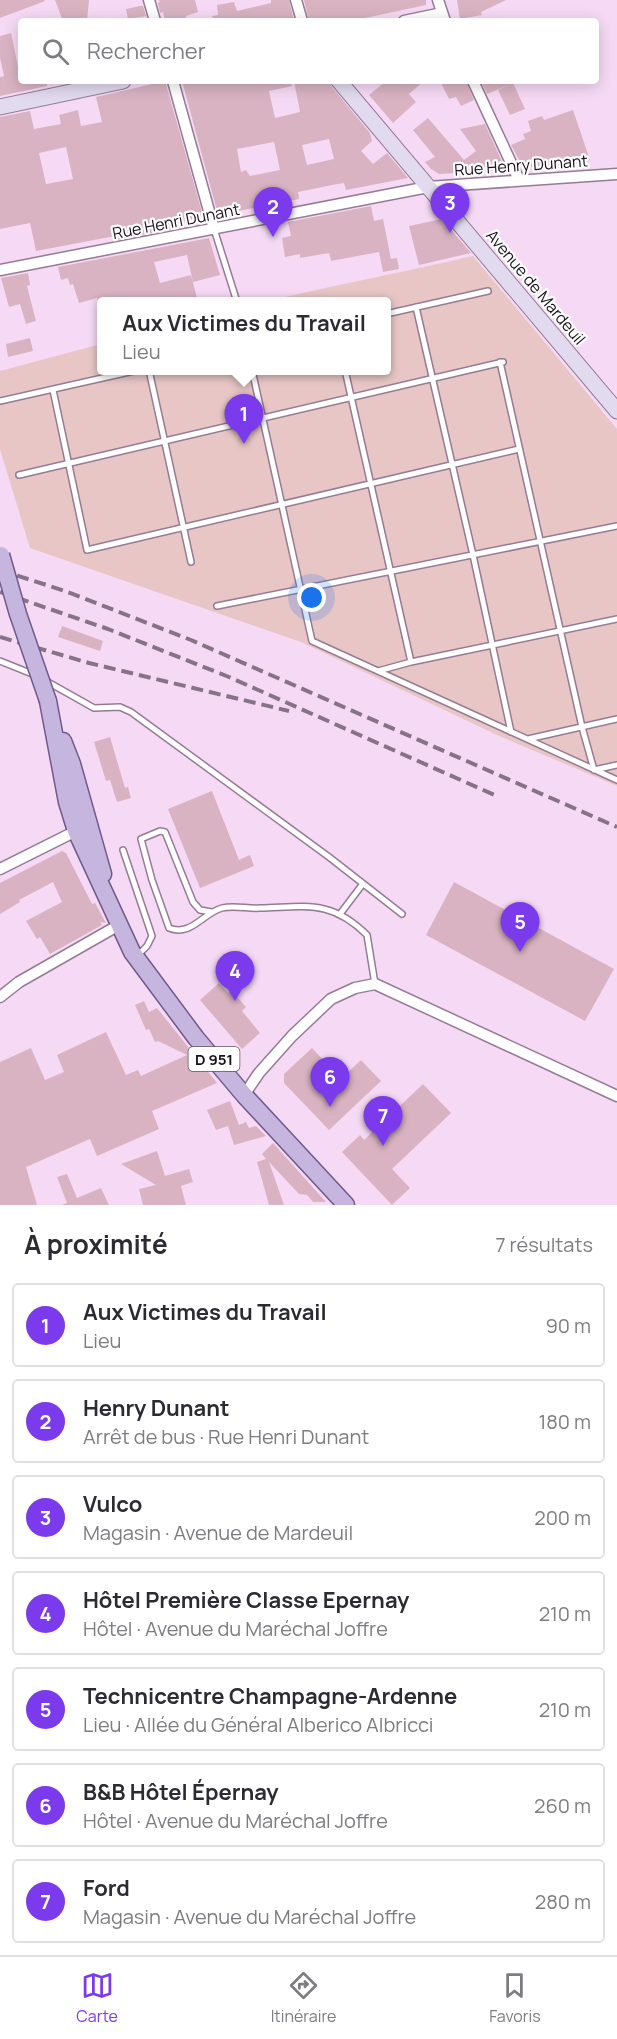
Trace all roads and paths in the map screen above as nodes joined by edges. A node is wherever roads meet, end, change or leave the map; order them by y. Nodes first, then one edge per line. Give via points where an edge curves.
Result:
1 (149, 0) edge
2 (297, 0) edge
3 (438, 0) edge
4 (443, 17) edge
5 (154, 18) edge
6 (301, 18) edge
7 (109, 84) edge
8 (174, 84) edge
9 (342, 84) edge
10 (474, 84) edge
11 (0, 107) edge
12 (617, 174) edge
13 (519, 180) junction
14 (428, 187) junction
15 (214, 229) junction
16 (0, 270) edge
17 (488, 291) dead end
18 (235, 297) edge
19 (416, 307) junction
20 (391, 313) edge
21 (117, 375) edge
22 (151, 375) edge
23 (253, 375) edge
24 (346, 375) edge
25 (432, 378) junction
26 (53, 390) junction
27 (351, 397) junction
28 (0, 401) edge
29 (616, 410) edge
30 (263, 418) junction
31 (165, 441) junction
32 (519, 449) junction
33 (67, 464) junction
34 (452, 464) junction
35 (19, 475) dead end
36 (371, 483) junction
37 (282, 503) junction
38 (617, 526) edge
39 (183, 527) junction
40 (541, 541) junction
41 (1, 553) edge
42 (473, 555) junction
43 (191, 562) dead end
44 (390, 571) junction
45 (301, 589) junction
46 (217, 606) dead end
47 (617, 619) edge
48 (561, 630) junction
49 (493, 645) junction
50 (0, 662) edge
51 (411, 662) junction
52 (378, 671) junction
53 (48, 701) junction
54 (617, 719) edge
55 (582, 727) junction
56 (512, 732) junction
57 (527, 739) junction
58 (617, 765) edge
59 (594, 770) junction
60 (617, 780) edge
61 (76, 831) junction
62 (123, 850) dead end
63 (0, 869) edge
64 (362, 885) junction
65 (106, 896) junction
66 (212, 912) junction
67 (340, 914) junction
68 (402, 914) dead end
69 (118, 926) junction
70 (136, 958) junction
71 (375, 984) junction
72 (0, 997) edge
73 (244, 1095) junction
74 (617, 1096) edge
75 (346, 1205) edge

1 - 5 street
2 - 6 street
3 - 4 street
7 - 11 street
8 - 15 street
9 - 14 street, Avenue de Mardeuil
10 - 13 street
12 - 13 street, Rue Henry Dunant
13 - 14 street, Rue Henry Dunant
14 - 15 street, Rue Henri Dunant
14 - 29 street, Avenue de Mardeuil
15 - 16 street, Rue Henri Dunant
15 - 18 lane
17 - 19 lane
19 - 20 lane
19 - 25 lane
21 - 26 lane
22 - 31 lane
23 - 30 lane
24 - 27 lane
25 - 27 lane
25 - 32 lane via 501,362
25 - 34 lane
26 - 28 lane
26 - 33 lane
27 - 30 lane
27 - 36 lane
30 - 31 lane
30 - 37 lane
31 - 33 lane
31 - 39 lane
32 - 34 lane
32 - 40 lane
33 - 35 lane
33 - 39 lane via 87,550
34 - 36 lane
34 - 42 lane
36 - 37 lane
36 - 44 lane
37 - 39 lane
37 - 45 lane
38 - 40 lane
39 - 43 lane
40 - 42 lane
40 - 48 lane
41 - 53 main road, D 951, bridge
42 - 44 lane
42 - 49 lane
44 - 45 lane
44 - 51 lane
45 - 46 lane
45 - 52 lane via 312,641
47 - 48 lane
48 - 49 lane
48 - 55 lane
49 - 51 lane
49 - 56 lane
50 - 64 lane via 54,685 94,708 126,708
51 - 52 lane
52 - 56 lane
53 - 61 main road, D 951
53 - 65 main road, D 951 via 72,764 102,866
54 - 55 lane
55 - 57 lane
55 - 59 lane
56 - 57 lane
57 - 59 lane
58 - 59 lane
59 - 60 lane
61 - 63 street
61 - 65 main road, D 951
62 - 70 lane via 152,936
64 - 67 lane
64 - 68 lane
65 - 69 main road, D 951
66 - 66 lane via 200,910 193,902 165,832 141,839 169,928 182,930
66 - 67 lane via 224,907 309,906
67 - 71 lane via 368,935
69 - 70 main road, D 951
69 - 72 street via 19,982
70 - 73 main road, D 951
71 - 73 street via 331,999 291,1036
71 - 74 street
73 - 75 main road, D 951

